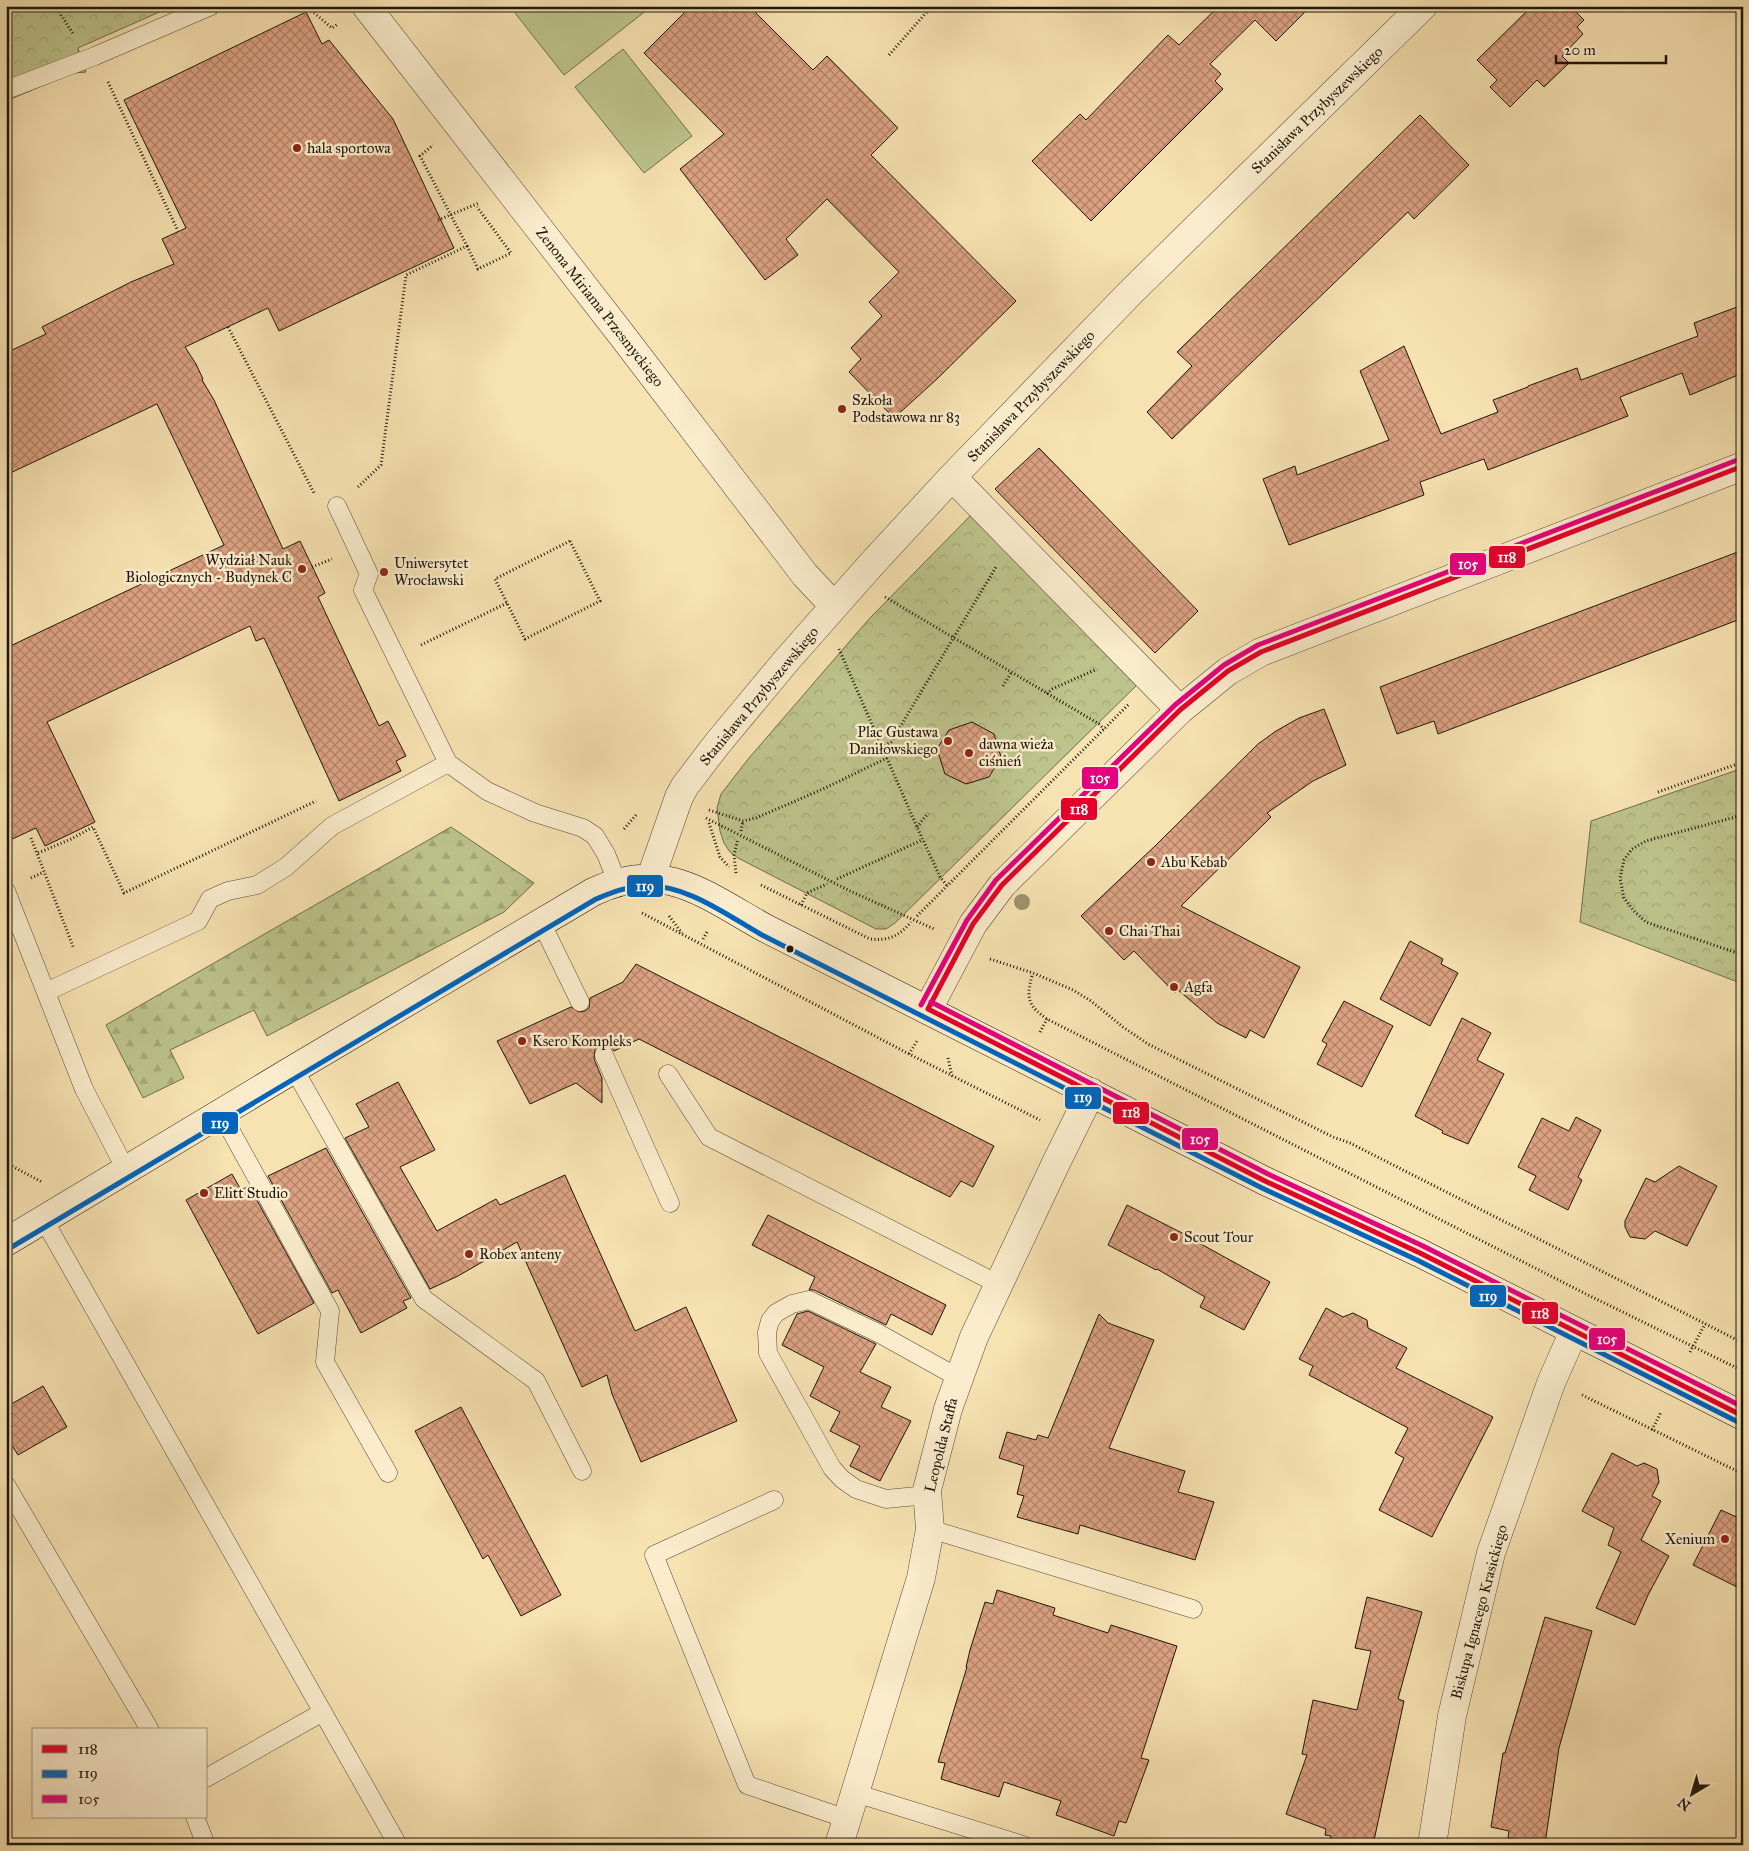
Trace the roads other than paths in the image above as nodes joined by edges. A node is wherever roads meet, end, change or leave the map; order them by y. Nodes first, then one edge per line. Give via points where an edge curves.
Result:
1 (211, 6) edge
2 (366, 6) edge
3 (1423, 6) edge
4 (6, 90) edge
5 (1743, 466) edge
6 (952, 477) junction
7 (337, 506) road end
8 (834, 606) junction
9 (1180, 710) junction
10 (448, 763) junction
11 (652, 877) junction
12 (617, 882) junction
13 (6, 890) edge
14 (542, 922) junction
15 (46, 992) junction
16 (580, 1002) dead end
17 (928, 1009) junction
18 (604, 1055) dead end
19 (294, 1068) junction
20 (668, 1074) dead end
21 (1091, 1092) junction
22 (221, 1113) junction
23 (126, 1170) junction
24 (670, 1203) dead end
25 (44, 1220) junction
26 (6, 1242) edge
27 (998, 1284) junction
28 (1574, 1330) junction
29 (959, 1378) junction
30 (1743, 1416) edge
31 (582, 1471) dead end
32 (388, 1473) dead end
33 (6, 1485) edge
34 (927, 1495) junction
35 (774, 1500) dead end
36 (930, 1529) junction
37 (1193, 1609) dead end
38 (323, 1712) junction
39 (149, 1728) edge
40 (208, 1777) edge
41 (855, 1794) junction
42 (195, 1818) edge
43 (847, 1819) junction
44 (206, 1845) edge
45 (398, 1845) edge
46 (839, 1845) edge
47 (1023, 1845) edge
48 (1432, 1845) edge

1 - 4 lane
2 - 8 street, Zenona Miriama Przesmyckiego via 805,575
3 - 6 street, Stanisława Przybyszewskiego via 1130,293
5 - 9 street via 1261,652 1228,671
6 - 8 street, Stanisława Przybyszewskiego
6 - 9 street
7 - 10 lane via 369,574 363,590
8 - 11 street, Stanisława Przybyszewskiego via 685,786
9 - 17 street via 1002,884 973,924
10 - 12 lane via 487,791 535,813 583,828 595,836
10 - 15 lane via 332,826 286,867 257,884 210,899 198,921
11 - 12 street
11 - 17 street via 690,888
12 - 14 street
13 - 15 lane
14 - 16 lane
14 - 19 street
15 - 23 lane via 84,1089
17 - 21 street
18 - 24 lane
19 - 22 street
19 - 31 lane via 424,1299 536,1381
20 - 27 lane via 709,1138
21 - 27 street, Leopolda Staffa
21 - 28 street via 1265,1181
22 - 23 street
22 - 32 lane via 330,1311 326,1362
23 - 25 street
25 - 26 street
25 - 38 lane
27 - 29 street, Leopolda Staffa
28 - 30 street
28 - 48 street, Biskupa Ignacego Krasickiego via 1551,1383 1491,1553 1452,1716
29 - 34 street, Leopolda Staffa
29 - 34 lane via 878,1333 809,1300 792,1304 776,1313 767,1332 768,1353 832,1468 842,1479 856,1489 886,1499
33 - 39 lane
34 - 36 street, Leopolda Staffa
35 - 43 lane via 654,1554 747,1785
36 - 37 lane
36 - 41 street, Leopolda Staffa via 921,1578
38 - 40 lane
38 - 45 lane
41 - 43 street, Leopolda Staffa
41 - 47 lane
42 - 44 lane
43 - 46 street, Leopolda Staffa

